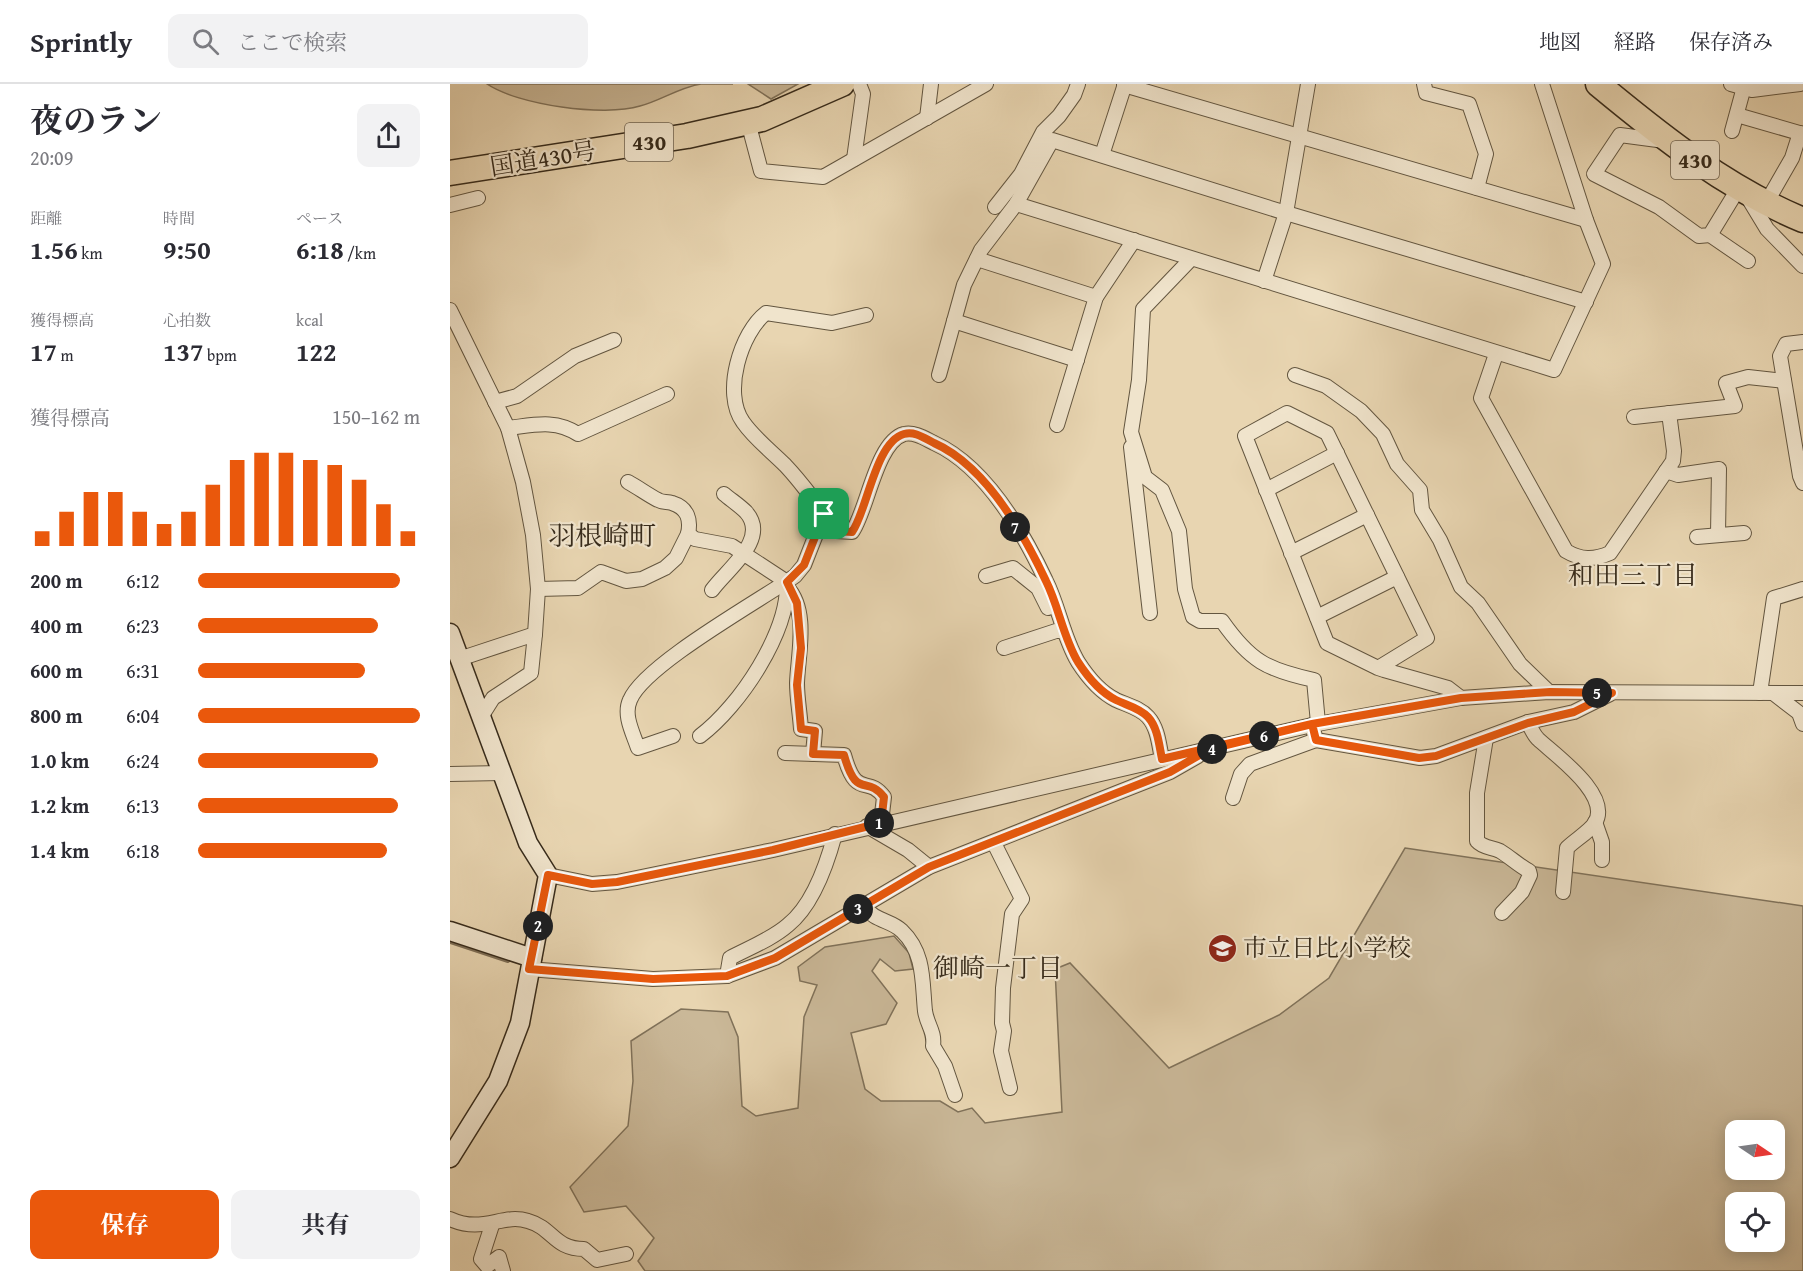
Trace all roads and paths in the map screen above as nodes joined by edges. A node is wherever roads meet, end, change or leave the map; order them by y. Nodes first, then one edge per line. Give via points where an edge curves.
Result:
1 (859, 84) edge
2 (931, 84) edge
3 (986, 84) edge
4 (1078, 84) edge
5 (1308, 84) edge
6 (1424, 84) edge
7 (1542, 84) edge
8 (1598, 84) edge
9 (1800, 84) edge
10 (836, 85) edge
11 (1124, 85) edge
12 (1738, 86) edge
13 (1737, 115) junction
14 (927, 118) junction
15 (748, 122) junction
16 (1732, 131) dead end
17 (1802, 133) edge
18 (1048, 136) junction
19 (1299, 136) junction
20 (1667, 141) junction
21 (1102, 155) junction
22 (854, 159) junction
23 (450, 173) edge
24 (1477, 188) junction
25 (1749, 196) junction
26 (478, 198) dead end
27 (1016, 204) junction
28 (450, 205) edge
29 (995, 207) dead end
30 (1286, 213) junction
31 (1586, 220) junction
32 (1803, 220) edge
33 (1710, 235) junction
34 (1134, 240) junction
35 (977, 259) junction
36 (1191, 259) junction
37 (1748, 261) dead end
38 (1800, 263) edge
39 (1803, 274) edge
40 (1264, 281) junction
41 (1096, 297) junction
42 (1586, 302) junction
43 (450, 310) edge
44 (866, 315) dead end
45 (954, 321) junction
46 (614, 340) dead end
47 (1803, 342) edge
48 (1496, 354) junction
49 (1077, 360) junction
50 (939, 375) dead end
51 (1295, 375) dead end
52 (1784, 381) junction
53 (667, 394) dead end
54 (495, 402) junction
55 (1669, 413) junction
56 (1634, 417) dead end
57 (1057, 425) dead end
58 (508, 428) junction
59 (1131, 432) junction
60 (1337, 453) junction
61 (1666, 471) junction
62 (628, 482) dead end
63 (1803, 483) edge
64 (1266, 490) junction
65 (724, 494) dead end
66 (824, 514) junction
67 (1367, 515) junction
68 (1744, 533) dead end
69 (688, 534) junction
70 (1718, 535) junction
71 (1697, 537) dead end
72 (1291, 553) junction
73 (746, 554) junction
74 (986, 576) dead end
75 (1397, 577) junction
76 (787, 584) junction
77 (538, 589) junction
78 (1803, 589) edge
79 (712, 590) dead end
80 (1150, 613) dead end
81 (1317, 617) junction
82 (1060, 631) junction
83 (450, 633) edge
84 (535, 634) junction
85 (1004, 648) dead end
86 (459, 660) junction
87 (1378, 668) junction
88 (1550, 692) junction
89 (1612, 693) junction
90 (1766, 693) junction
91 (1803, 693) edge
92 (1461, 698) junction
93 (481, 717) junction
94 (1528, 723) junction
95 (1315, 724) junction
96 (1803, 724) edge
97 (673, 736) dead end
98 (700, 736) dead end
99 (1486, 738) junction
100 (1316, 740) junction
101 (1210, 749) junction
102 (785, 753) dead end
103 (813, 754) junction
104 (1162, 759) junction
105 (502, 773) junction
106 (450, 774) edge
107 (1233, 798) dead end
108 (1595, 822) junction
109 (874, 824) junction
110 (835, 834) junction
111 (994, 843) junction
112 (1602, 860) dead end
113 (929, 867) junction
114 (548, 875) junction
115 (1563, 892) dead end
116 (862, 906) junction
117 (1502, 913) dead end
118 (450, 931) edge
119 (531, 964) junction
120 (727, 976) junction
121 (1010, 1088) dead end
122 (955, 1095) dead end
123 (450, 1158) edge
124 (450, 1219) edge
125 (492, 1224) junction
126 (626, 1254) dead end
127 (503, 1271) edge

1 - 22 street via 864,94
2 - 14 street
3 - 14 street
4 - 18 street
5 - 19 street
6 - 24 street via 1426,93 1469,104 1486,154
7 - 31 street
8 - 20 highway, 430
9 - 12 street via 1752,90
10 - 15 highway, 国道430号 / 430
11 - 19 street
11 - 21 street
12 - 13 street
13 - 16 street
13 - 17 street
14 - 22 street
15 - 22 street via 761,171 823,177
15 - 23 highway, 国道430号 / 430 via 687,136
17 - 25 street via 1792,158
18 - 21 street
18 - 27 street
18 - 29 street
19 - 24 street
19 - 30 street
20 - 25 highway, 430
20 - 33 street via 1620,135 1594,174 1659,207 1699,236
21 - 30 street
24 - 31 street
25 - 32 highway, 430
25 - 33 street
25 - 38 street via 1767,229
26 - 28 street
27 - 34 street
27 - 35 street
30 - 40 street
30 - 42 street
31 - 42 street via 1604,264
33 - 37 street
34 - 36 street
34 - 41 street
35 - 41 street
35 - 45 street via 963,285
36 - 40 street
36 - 59 street via 1143,309
38 - 39 street
40 - 48 street
41 - 49 street
42 - 48 street via 1554,370
43 - 54 street
44 - 66 street via 832,323 766,313 754,322 736,367 734,395 741,421 787,467
45 - 49 street
45 - 50 street
46 - 54 street via 575,356 517,396
47 - 52 street via 1786,344 1780,356
48 - 61 street via 1481,398 1566,551 1588,558 1610,553
49 - 57 street
51 - 88 street via 1326,386 1361,411 1383,434 1397,464 1420,490 1422,510 1461,587 1478,603 1520,663
52 - 55 street via 1748,377 1737,380 1726,384 1736,406
52 - 63 street
53 - 58 street via 578,434 552,423
54 - 58 street
55 - 56 street
55 - 61 street via 1674,451
58 - 77 street via 531,524
59 - 80 street via 1130,456
59 - 95 street via 1145,477 1162,490 1179,531 1185,589 1193,617 1200,621 1222,621 1236,641 1270,668 1314,680
60 - 64 street
60 - 64 street via 1327,433 1287,412 1245,436
60 - 67 street
61 - 70 street via 1678,475 1719,469
62 - 69 street via 683,509 688,515
64 - 72 street
65 - 73 street via 747,513 753,526
66 - 76 street via 804,565
66 - 82 street via 836,531 852,532 858,525 870,482 901,435 912,433 943,447 973,469 1004,506 1047,582
67 - 72 street
67 - 75 street
68 - 70 street
69 - 73 street via 721,542
69 - 77 street via 666,568 642,579 626,581 601,572 578,588
70 - 71 street
72 - 81 street
73 - 76 street
73 - 79 street
74 - 82 street via 1013,568 1038,588
75 - 81 street
75 - 87 street via 1427,638
76 - 97 street via 659,667 638,686 629,701 627,715 638,748
76 - 98 street via 779,626 767,651 729,710
76 - 103 street via 798,614 801,729 815,731
77 - 84 street
78 - 90 street via 1774,598
81 - 87 street via 1327,643
82 - 85 street
82 - 104 street via 1092,681 1113,699 1148,716 1156,729
83 - 86 street
84 - 86 street
84 - 93 street via 531,673 494,698
86 - 93 street
87 - 92 street via 1448,688
88 - 89 street
88 - 92 street
89 - 90 street
89 - 94 street via 1574,712
90 - 91 street
90 - 96 street via 1799,713
92 - 95 street
93 - 105 street
94 - 99 street
94 - 108 street via 1535,737 1566,761 1595,799 1599,808
95 - 100 street
95 - 101 street
99 - 100 street via 1419,758
99 - 117 street via 1477,793 1477,842 1501,851 1530,874 1522,892
100 - 107 street via 1250,764 1241,774
101 - 104 street
101 - 111 street via 1170,772
102 - 103 street
103 - 109 street via 844,755 857,785 879,790 884,797
104 - 109 street
105 - 106 street
105 - 114 street via 528,843
108 - 112 street via 1602,842
108 - 115 street via 1567,848
109 - 110 street
109 - 113 street
110 - 114 street via 617,882 592,884
110 - 120 street via 829,857 805,905 788,926 730,958
111 - 113 street
111 - 121 street via 1022,899 1012,914 1003,988 1005,1031 1001,1051
113 - 116 street
114 - 119 street
116 - 120 street via 775,958
116 - 122 street via 873,918 901,930 919,955 933,1046
118 - 119 street
119 - 120 street via 653,979
119 - 123 street via 520,1023 498,1081
124 - 125 street via 471,1226
125 - 126 street via 527,1220 568,1249 584,1249 597,1260
125 - 127 street via 481,1259 487,1266 500,1257

